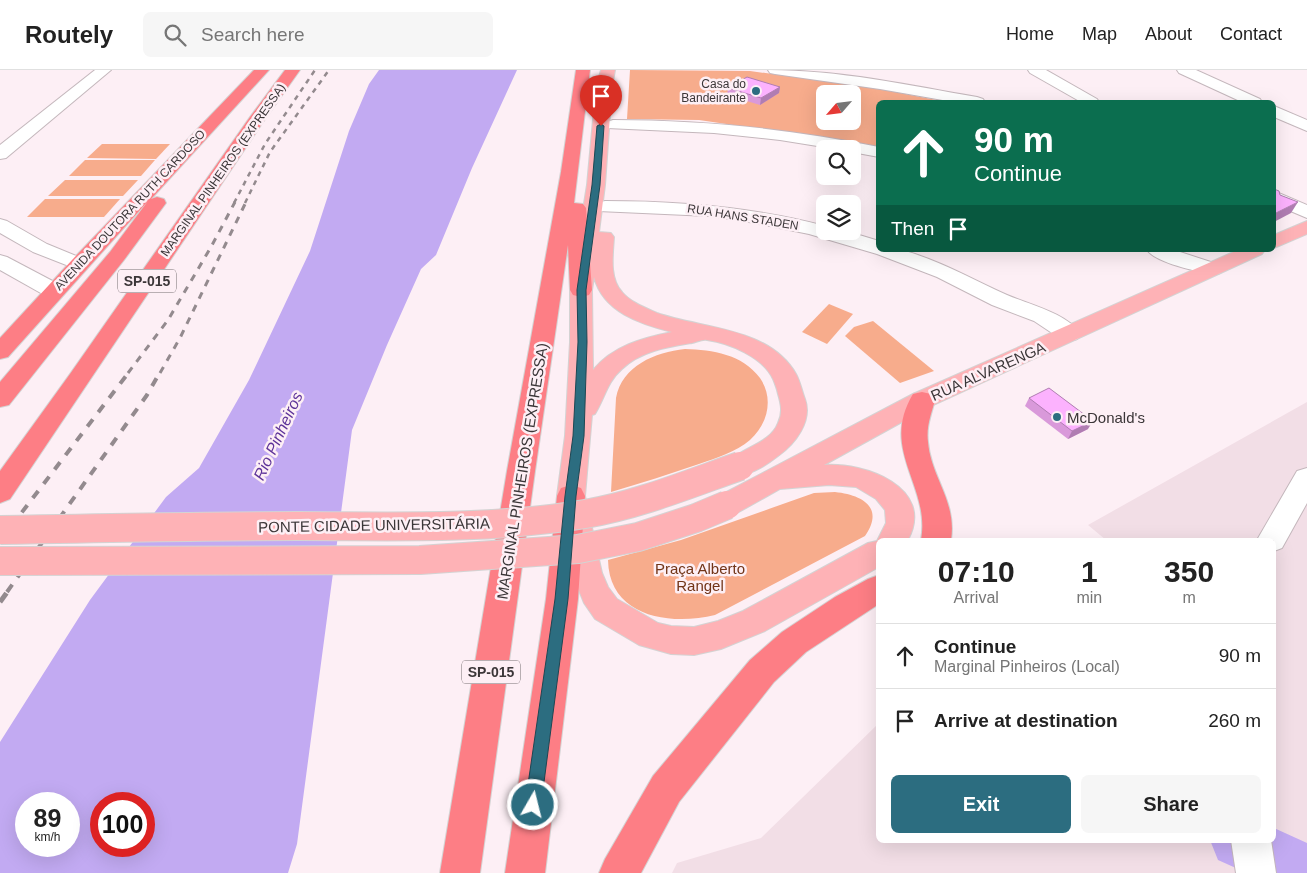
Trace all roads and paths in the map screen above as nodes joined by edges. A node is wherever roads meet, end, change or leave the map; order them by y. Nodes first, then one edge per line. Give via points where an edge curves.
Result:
1 (104, 70) edge
2 (262, 70) edge
3 (293, 70) edge
4 (584, 70) edge
5 (608, 70) edge
6 (618, 70) edge
7 (775, 70) edge
8 (1035, 70) edge
9 (1184, 70) edge
10 (966, 100) edge
11 (1087, 100) edge
12 (1250, 100) edge
13 (1276, 112) edge
14 (613, 126) junction
15 (1307, 126) edge
16 (201, 135) junction
17 (876, 151) edge
18 (0, 154) edge
19 (570, 172) junction
20 (1276, 197) edge
21 (605, 207) junction
22 (1307, 212) edge
23 (0, 225) edge
24 (1307, 227) edge
25 (1276, 241) edge
26 (876, 247) edge
27 (40, 248) junction
28 (890, 252) edge
29 (1162, 252) edge
30 (1251, 252) edge
31 (5, 264) edge
32 (79, 264) junction
33 (1213, 269) junction
34 (581, 290) junction
35 (54, 291) junction
36 (708, 332) junction
37 (1069, 334) junction
38 (0, 352) edge
39 (0, 398) edge
40 (922, 400) junction
41 (578, 436) junction
42 (1307, 478) edge
43 (774, 480) junction
44 (0, 492) edge
45 (571, 496) junction
46 (0, 530) edge
47 (893, 538) edge
48 (936, 538) edge
49 (1273, 538) edge
50 (876, 554) edge
51 (0, 561) edge
52 (876, 590) edge
53 (1251, 843) edge
54 (460, 873) edge
55 (525, 873) edge
56 (619, 873) edge
57 (1256, 873) edge

1 - 18 street
2 - 16 highway, AVENIDA DOUTORA RUTH CARDOSO
3 - 44 highway, MARGINAL PINHEIROS (EXPRESSA) / SP-015
4 - 19 highway, MARGINAL PINHEIROS (EXPRESSA) / SP-015
5 - 34 main road
6 - 14 main road, PONTE CIDADE UNIVERSITÁRIA
7 - 10 street
8 - 11 street
9 - 12 street
13 - 15 street
14 - 17 street via 708,127 790,136
14 - 21 main road, PONTE CIDADE UNIVERSITÁRIA
16 - 32 highway, AVENIDA DOUTORA RUTH CARDOSO
16 - 39 highway via 194,154 117,256
19 - 34 highway via 576,206
19 - 54 highway, MARGINAL PINHEIROS (EXPRESSA) / SP-015
20 - 22 street
21 - 26 street, RUA HANS STADEN via 675,207 746,216 809,228
21 - 36 main road, PONTE CIDADE UNIVERSITÁRIA via 602,270 614,296 645,318
23 - 27 street
24 - 25 main road
27 - 31 street
27 - 32 street
28 - 37 street via 1042,316
29 - 33 street
30 - 33 main road, RUA ALVARENGA
31 - 35 street
32 - 35 highway, AVENIDA DOUTORA RUTH CARDOSO
33 - 37 main road, RUA ALVARENGA
34 - 41 main road
35 - 38 highway, AVENIDA DOUTORA RUTH CARDOSO
36 - 41 main road via 655,343 614,361 594,384
36 - 46 main road, PONTE CIDADE UNIVERSITÁRIA, bridge via 742,342 761,352 777,367 790,388 794,407 792,424 764,454 740,466 617,506 586,514 523,522 450,526
37 - 40 main road, RUA ALVARENGA
40 - 43 main road, RUA ALVARENGA
40 - 48 highway via 914,430 915,445 921,470 932,494
41 - 45 main road
42 - 49 street
43 - 47 main road via 845,475 877,484 898,508 901,524
43 - 51 main road, RUA ALVARENGA, bridge via 696,518 638,537 578,549 420,560
45 - 50 main road via 594,594 602,605 628,623 651,635 671,640 694,641 721,635 754,621
45 - 55 highway via 562,599
52 - 56 highway via 794,642 762,671 666,789
53 - 57 street

